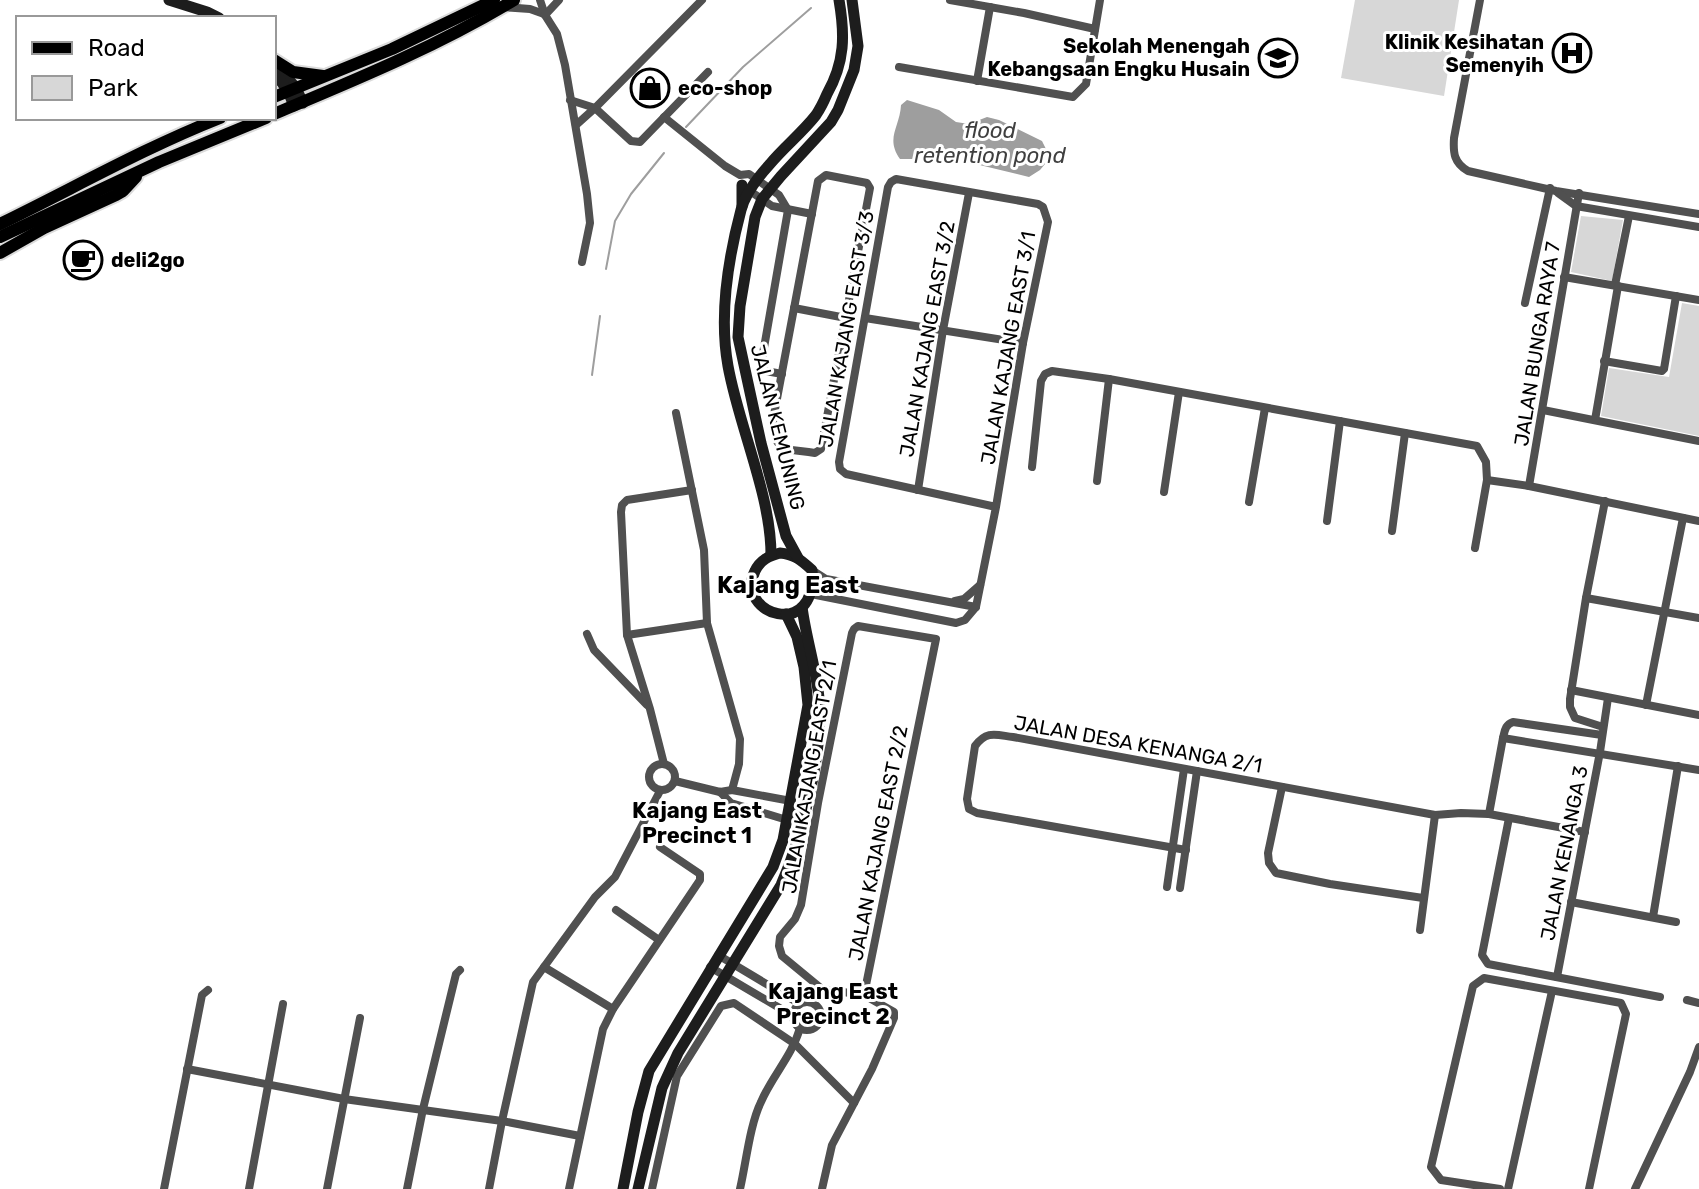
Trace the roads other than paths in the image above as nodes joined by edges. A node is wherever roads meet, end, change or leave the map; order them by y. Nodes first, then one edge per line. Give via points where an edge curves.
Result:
1 (169, 0) edge
2 (514, 0) edge
3 (540, 0) edge
4 (559, 0) edge
5 (702, 0) edge
6 (839, 0) edge
7 (852, 0) edge
8 (950, 0) edge
9 (1026, 0) edge
10 (1100, 0) edge
11 (1480, 0) edge
12 (497, 4) edge
13 (990, 7) junction
14 (194, 8) junction
15 (1024, 13) junction
16 (545, 15) junction
17 (203, 16) edge
18 (215, 16) edge
19 (1095, 29) junction
20 (276, 62) edge
21 (276, 64) edge
22 (899, 67) dead end
23 (708, 72) dead end
24 (276, 74) edge
25 (325, 76) junction
26 (977, 81) junction
27 (292, 90) junction
28 (276, 96) edge
29 (570, 100) junction
30 (298, 105) junction
31 (595, 108) junction
32 (276, 113) edge
33 (664, 117) junction
34 (215, 120) edge
35 (261, 120) edge
36 (576, 125) junction
37 (141, 172) junction
38 (748, 181) junction
39 (888, 187) joint
40 (1553, 190) junction
41 (969, 193) junction
42 (1579, 193) junction
43 (771, 197) junction
44 (1576, 206) junction
45 (788, 210) junction
46 (812, 214) junction
47 (1699, 214) edge
48 (1629, 216) junction
49 (3, 222) edge
50 (1699, 227) edge
51 (0, 237) edge
52 (0, 253) edge
53 (582, 262) dead end
54 (1564, 277) junction
55 (1616, 286) junction
56 (1676, 296) junction
57 (1699, 300) edge
58 (1525, 303) dead end
59 (794, 308) junction
60 (846, 318) junction
61 (865, 318) junction
62 (943, 330) junction
63 (1023, 343) junction
64 (1604, 361) junction
65 (782, 374) junction
66 (1109, 379) junction
67 (1179, 392) junction
68 (1265, 408) junction
69 (1543, 410) junction
70 (676, 413) dead end
71 (773, 420) junction
72 (1595, 420) junction
73 (1340, 421) junction
74 (1405, 433) junction
75 (1699, 441) edge
76 (761, 443) junction
77 (1032, 467) dead end
78 (1487, 480) junction
79 (1097, 481) dead end
80 (1529, 486) junction
81 (692, 490) junction
82 (918, 490) junction
83 (1164, 492) dead end
84 (1605, 501) junction
85 (1249, 502) dead end
86 (996, 507) junction
87 (1683, 518) junction
88 (1327, 521) dead end
89 (1699, 521) edge
90 (1392, 531) dead end
91 (1475, 548) dead end
92 (771, 555) junction
93 (798, 558) junction
94 (812, 570) junction
95 (981, 584) junction
96 (811, 594) junction
97 (1586, 598) junction
98 (951, 602) junction
99 (802, 607) junction
100 (976, 607) junction
101 (1664, 611) junction
102 (786, 614) junction
103 (1699, 618) edge
104 (707, 623) junction
105 (587, 634) dead end
106 (627, 635) junction
107 (936, 639) joint
108 (1571, 690) junction
109 (1608, 698) junction
110 (1646, 705) junction
111 (650, 709) junction
112 (1699, 715) edge
113 (1602, 731) junction
114 (1503, 738) junction
115 (1600, 752) junction
116 (664, 764) junction
117 (1678, 766) junction
118 (1184, 769) junction
119 (1699, 770) edge
120 (1197, 771) junction
121 (675, 781) junction
122 (1282, 787) junction
123 (732, 790) junction
124 (660, 791) junction
125 (720, 792) junction
126 (791, 801) junction
127 (806, 804) junction
128 (1489, 814) junction
129 (1435, 815) junction
130 (792, 817) junction
131 (1509, 818) junction
132 (800, 830) junction
133 (1585, 832) junction
134 (660, 847) dead end
135 (1173, 847) junction
136 (1186, 850) junction
137 (1167, 887) dead end
138 (1180, 888) dead end
139 (1423, 898) junction
140 (1571, 902) junction
141 (616, 910) dead end
142 (1653, 917) junction
143 (1676, 922) dead end
144 (1420, 930) dead end
145 (659, 940) junction
146 (718, 955) junction
147 (732, 963) junction
148 (544, 967) junction
149 (710, 967) junction
150 (460, 970) dead end
151 (724, 975) junction
152 (1557, 977) junction
153 (822, 989) junction
154 (1552, 991) junction
155 (205, 992) dead end
156 (864, 995) junction
157 (1660, 997) dead end
158 (1687, 1000) dead end
159 (1699, 1003) edge
160 (283, 1004) dead end
161 (800, 1004) junction
162 (814, 1004) junction
163 (613, 1009) junction
164 (793, 1016) junction
165 (360, 1018) dead end
166 (800, 1028) junction
167 (795, 1044) junction
168 (1699, 1047) edge
169 (187, 1069) junction
170 (268, 1085) junction
171 (344, 1099) junction
172 (854, 1103) junction
173 (423, 1109) junction
174 (502, 1121) junction
175 (580, 1136) junction
176 (164, 1189) edge
177 (249, 1189) edge
178 (327, 1189) edge
179 (407, 1189) edge
180 (489, 1189) edge
181 (569, 1189) edge
182 (623, 1189) edge
183 (638, 1189) edge
184 (652, 1189) edge
185 (740, 1189) edge
186 (822, 1189) edge
187 (1500, 1189) edge
188 (1508, 1189) edge
189 (1589, 1189) edge
190 (1635, 1189) edge

1 - 14 street
2 - 12 main road
3 - 16 street
4 - 16 street
5 - 31 street
6 - 38 street, JALAN KEMUNING via 843,32 836,78 816,115
7 - 43 street, JALAN KEMUNING via 858,46 838,110 781,176
8 - 13 street
9 - 15 street
10 - 19 street
11 - 40 street via 1454,138 1456,160 1468,171
12 - 16 street
12 - 25 main road
12 - 30 main road via 399,60
13 - 15 street
13 - 26 street
14 - 17 street
14 - 18 street
15 - 19 street
16 - 29 street via 557,34
19 - 26 street via 1086,84 1073,97
20 - 25 main road via 293,72
21 - 27 street
22 - 26 street
23 - 33 street
24 - 27 street
25 - 27 main road
27 - 28 main road
27 - 30 street
29 - 31 street
29 - 36 street
30 - 32 main road
31 - 33 street via 631,141 640,142
31 - 36 street
33 - 38 street
34 - 49 main road
35 - 37 main road
36 - 53 street via 590,223
37 - 51 main road
37 - 52 main road via 123,191
38 - 43 street
38 - 92 street, JALAN KEMUNING via 724,328
39 - 41 street, JALAN KAJANG EAST 3/1 via 896,179
39 - 61 street, JALAN KAJANG EAST 3/3
40 - 42 street
40 - 44 street
40 - 58 street
41 - 62 street, JALAN KAJANG EAST 3/2
41 - 63 street, JALAN KAJANG EAST 3/1 via 1038,204 1046,214
42 - 44 street, JALAN BUNGA RAYA 7
42 - 47 street
43 - 45 street
43 - 76 street, JALAN KEMUNING via 755,217 738,337
44 - 48 street
44 - 54 street, JALAN BUNGA RAYA 7
45 - 46 street
45 - 65 street via 761,365
46 - 59 street
46 - 60 street via 821,177 870,185
48 - 50 street
48 - 55 street
54 - 55 street
54 - 69 street, JALAN BUNGA RAYA 7
55 - 56 street
55 - 64 street
56 - 57 street
56 - 64 street via 1662,371
59 - 60 street
59 - 65 street
60 - 71 street via 821,449 815,453 780,447
61 - 62 street
61 - 82 street, JALAN KAJANG EAST 3/3 via 840,469
62 - 63 street
62 - 82 street, JALAN KAJANG EAST 3/2
63 - 86 street, JALAN KAJANG EAST 3/1
64 - 72 street
65 - 71 street
66 - 67 street
66 - 77 street via 1045,374
66 - 79 street
67 - 68 street
67 - 83 street
68 - 73 street
68 - 85 street
69 - 72 street
69 - 80 street, JALAN BUNGA RAYA 7
70 - 81 street
71 - 76 street
72 - 75 street
73 - 74 street
73 - 88 street
74 - 78 street via 1477,446 1486,462
74 - 90 street
76 - 93 street, JALAN KEMUNING via 786,536
78 - 80 street
78 - 91 street
80 - 84 street
81 - 104 street via 704,550
81 - 106 street via 622,505
82 - 86 street
84 - 87 street
84 - 97 street
86 - 95 street, JALAN KAJANG EAST 3/1
87 - 89 street
87 - 101 street
92 - 93 street
92 - 102 street via 752,577 754,596 767,610
93 - 94 street
94 - 96 street
94 - 98 street via 826,579
95 - 98 street via 964,599
95 - 100 street, JALAN KAJANG EAST 3/1
96 - 99 street
96 - 100 street via 956,623
97 - 101 street
97 - 108 street
98 - 100 street
99 - 102 street
99 - 127 street via 820,723
101 - 103 street
101 - 110 street
102 - 126 street via 797,637 808,705
104 - 106 street
104 - 123 street via 740,739
105 - 111 street via 594,650
106 - 111 street
107 - 153 street, JALAN KAJANG EAST 2/1 via 858,626 852,633 801,905 779,946 782,956
107 - 156 street, JALAN KAJANG EAST 2/2
108 - 109 street
108 - 113 street via 1575,718
109 - 110 street
109 - 113 street, JALAN KENANGA 3
110 - 112 street
111 - 116 street
113 - 114 street via 1513,722 1505,727
113 - 115 street, JALAN KENANGA 3
114 - 115 street
114 - 128 street
115 - 117 street
115 - 133 street, JALAN KENANGA 3
116 - 121 street via 673,770
116 - 124 street via 649,774 651,785
117 - 119 street
117 - 142 street
118 - 120 street, JALAN DESA KENANGA 2/1
118 - 135 street
118 - 135 street, JALAN DESA KENANGA 2/1 via 989,734 975,746 967,799 969,809 977,813
120 - 122 street, JALAN DESA KENANGA 2/1
120 - 136 street
121 - 124 street
121 - 125 street
122 - 129 street, JALAN DESA KENANGA 2/1
122 - 139 street, JALAN DESA KENANGA 2/1 via 1268,853 1276,873
123 - 125 street
123 - 126 street
124 - 148 street via 615,877
125 - 130 street via 731,803
126 - 130 street
127 - 130 street
127 - 132 street
128 - 129 street, JALAN DESA KENANGA 2/1
128 - 131 street, JALAN DESA KENANGA 2/1
129 - 139 street
130 - 132 street
130 - 146 street via 773,867
131 - 133 street, JALAN DESA KENANGA 2/1
131 - 152 street via 1482,955 1488,964
132 - 147 street via 781,885
133 - 140 street, JALAN KENANGA 3
134 - 145 street via 701,877
135 - 136 street
135 - 137 street
136 - 138 street
139 - 144 street
140 - 142 street
140 - 152 street, JALAN KENANGA 3
141 - 145 street
142 - 143 street
145 - 163 street
146 - 147 street
146 - 149 street
147 - 151 street
147 - 161 street
148 - 163 street
148 - 174 street via 533,982
149 - 151 street
149 - 182 street via 649,1071
150 - 173 street
151 - 164 street
151 - 183 street via 662,1088
152 - 157 street
153 - 156 street
153 - 162 street
154 - 187 street via 1484,978 1473,986 1431,1167 1441,1180
154 - 188 street
154 - 189 street via 1621,1003 1626,1014
155 - 169 street
156 - 172 street via 894,1012 894,1018
158 - 159 street
160 - 170 street
161 - 162 street
161 - 164 street
162 - 166 street via 819,1023
163 - 175 street via 603,1029
164 - 166 street
165 - 171 street
166 - 167 street
167 - 172 street
167 - 184 street via 734,1003 721,1006 677,1076
167 - 185 street via 756,1112
168 - 190 street
169 - 170 street
169 - 176 street
170 - 171 street
170 - 177 street
171 - 173 street
171 - 178 street
172 - 186 street via 832,1145
173 - 174 street
173 - 179 street
174 - 175 street
174 - 180 street
175 - 181 street

